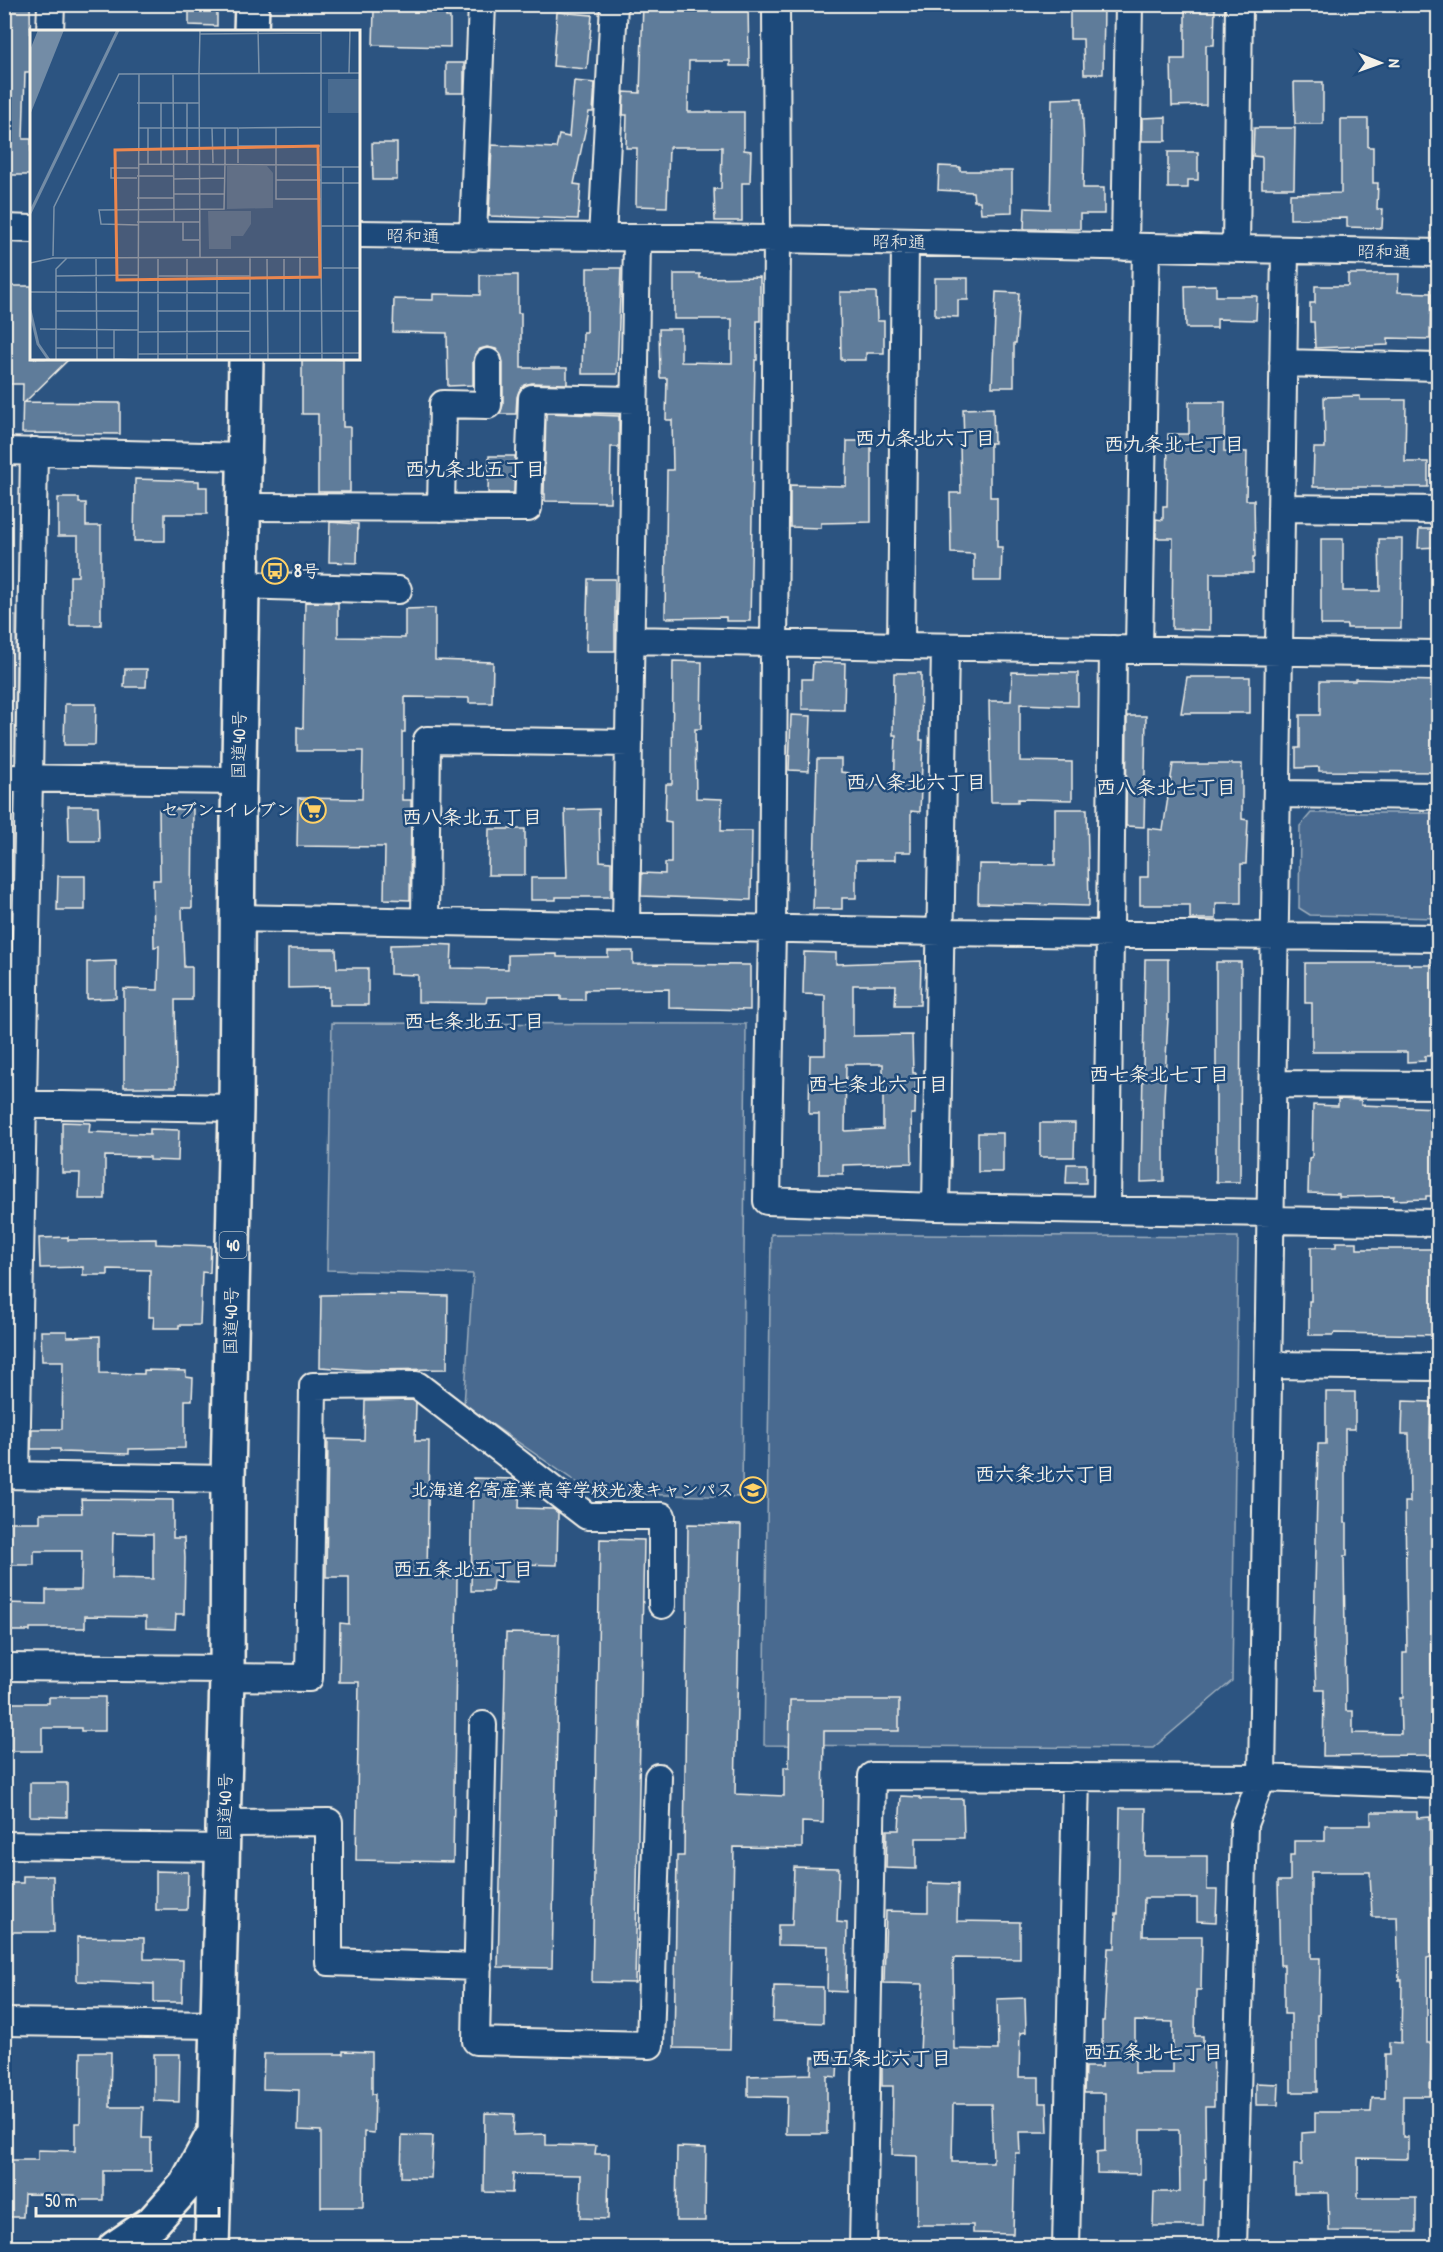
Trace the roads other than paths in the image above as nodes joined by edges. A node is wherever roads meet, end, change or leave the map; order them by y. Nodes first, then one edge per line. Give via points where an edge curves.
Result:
1 (51, 4) edge
2 (252, 4) edge
3 (482, 4) edge
4 (614, 4) edge
5 (776, 4) edge
6 (1129, 4) edge
7 (1239, 4) edge
8 (50, 30) edge
9 (251, 30) edge
10 (4, 228) edge
11 (30, 229) edge
12 (360, 234) edge
13 (473, 237) junction
14 (602, 238) junction
15 (637, 238) junction
16 (777, 239) junction
17 (905, 242) junction
18 (1135, 247) junction
19 (1236, 249) junction
20 (1285, 250) junction
21 (1438, 253) edge
22 (246, 360) edge
23 (488, 362) dead end
24 (1283, 363) junction
25 (1438, 367) edge
26 (634, 400) junction
27 (4, 451) edge
28 (34, 451) junction
29 (244, 457) junction
30 (243, 507) junction
31 (441, 508) junction
32 (1281, 508) junction
33 (1438, 510) edge
34 (242, 585) junction
35 (398, 590) dead end
36 (631, 640) junction
37 (773, 643) junction
38 (901, 646) junction
39 (945, 647) junction
40 (1126, 649) junction
41 (1279, 651) junction
42 (1438, 654) edge
43 (628, 742) junction
44 (17, 778) edge
45 (238, 780) junction
46 (1277, 794) junction
47 (1438, 796) edge
48 (238, 918) junction
49 (425, 921) junction
50 (626, 926) junction
51 (772, 929) junction
52 (940, 933) junction
53 (1110, 934) junction
54 (1275, 935) junction
55 (1438, 938) edge
56 (1273, 1084) junction
57 (1438, 1084) edge
58 (14, 1104) edge
59 (236, 1108) junction
60 (936, 1207) junction
61 (1107, 1210) junction
62 (1271, 1216) junction
63 (1438, 1223) edge
64 (1268, 1365) junction
65 (1438, 1367) edge
66 (10, 1475) edge
67 (228, 1479) junction
68 (662, 1605) dead end
69 (4, 1667) edge
70 (227, 1673) junction
71 (483, 1725) dead end
72 (1076, 1776) junction
73 (658, 1778) dead end
74 (1262, 1778) junction
75 (1438, 1785) edge
76 (224, 1835) junction
77 (4, 1845) edge
78 (478, 1967) junction
79 (4, 2022) edge
80 (219, 2025) junction
81 (215, 2132) junction
82 (115, 2247) edge
83 (212, 2247) edge
84 (863, 2247) edge
85 (1066, 2247) edge
86 (1233, 2247) edge

1 - 8 street
2 - 9 highway
3 - 13 street
4 - 14 street
5 - 16 street
6 - 18 street
7 - 19 street
10 - 11 street
12 - 13 street, 昭和通
13 - 14 street, 昭和通
14 - 15 street, 昭和通
15 - 16 street, 昭和通
15 - 26 street
16 - 17 street, 昭和通
16 - 37 street
17 - 18 street, 昭和通
17 - 38 street
18 - 19 street, 昭和通
18 - 40 street
19 - 20 street, 昭和通
20 - 21 street, 昭和通
20 - 24 street
22 - 29 highway, 国道40号 / 40
23 - 31 street via 488,405 443,404
24 - 25 street
24 - 32 street
26 - 31 street via 532,398 528,508
26 - 36 street
27 - 28 street
28 - 29 street
28 - 44 street
29 - 30 highway, 国道40号 / 40
30 - 31 street
30 - 34 highway, 国道40号 / 40
32 - 33 street
32 - 41 street
34 - 35 street
34 - 45 highway, 国道40号 / 40
36 - 37 street
36 - 43 street
37 - 38 street
37 - 51 street
38 - 39 street
39 - 40 street
39 - 52 street
40 - 41 street
40 - 53 street
41 - 42 street
41 - 46 street
43 - 49 street via 427,740
43 - 50 street
44 - 45 street
44 - 58 street
45 - 48 highway, 国道40号 / 40
46 - 47 street
46 - 54 street
48 - 49 street
48 - 59 highway, 国道40号 / 40
49 - 50 street
50 - 51 street
51 - 52 street
51 - 60 street via 767,1201
52 - 53 street
52 - 60 street
53 - 54 street
53 - 61 street
54 - 55 street
54 - 56 street
56 - 57 street
56 - 62 street
58 - 59 street
58 - 66 street
59 - 67 highway, 国道40号 / 40
60 - 61 street
61 - 62 street
62 - 63 street
62 - 64 street
64 - 65 street
64 - 74 street
66 - 67 street
67 - 70 highway, 国道40号 / 40
68 - 70 street via 662,1516 587,1516 417,1385 313,1386 309,1678
69 - 70 street
70 - 76 highway, 国道40号 / 40
71 - 78 street
72 - 74 street
72 - 84 street via 872,1776
72 - 85 street
73 - 78 street via 650,2044 476,2042
74 - 75 street
74 - 86 street via 1244,1824
76 - 77 street
76 - 78 street via 329,1822 329,1962
76 - 80 highway, 国道40号 / 40
79 - 80 street
80 - 81 highway, 国道40号 / 40
81 - 82 highway via 186,2186 153,2222
81 - 83 highway, 国道40号 / 40

